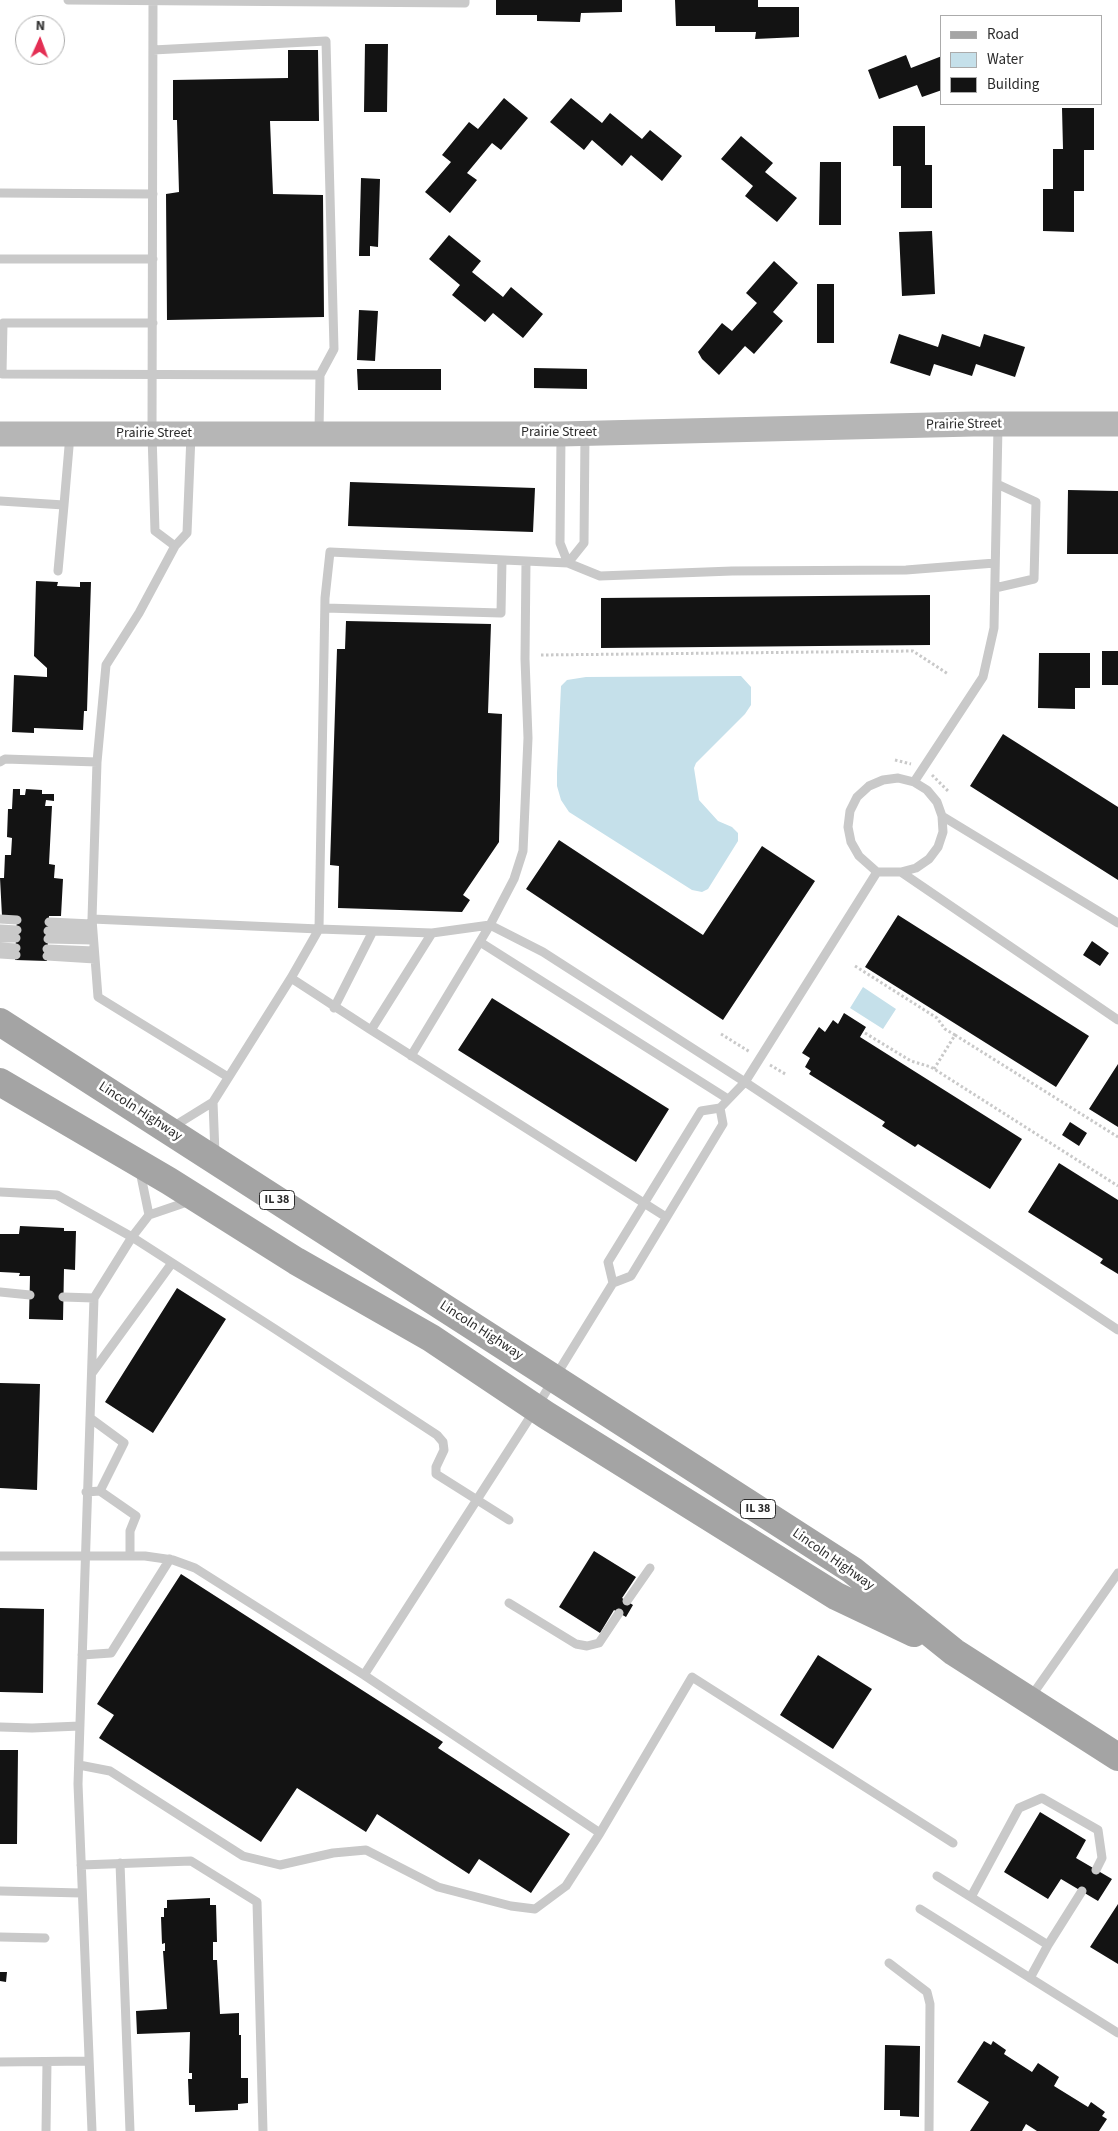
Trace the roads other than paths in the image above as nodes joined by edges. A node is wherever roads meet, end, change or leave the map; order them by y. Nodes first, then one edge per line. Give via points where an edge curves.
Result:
1 (68, 0) edge
2 (153, 0) edge
3 (465, 0) edge
4 (341, 1) edge
5 (153, 50) junction
6 (0, 193) edge
7 (153, 194) junction
8 (0, 259) edge
9 (153, 259) junction
10 (153, 323) junction
11 (152, 374) junction
12 (320, 374) junction
13 (998, 424) junction
14 (1118, 424) edge
15 (0, 434) edge
16 (70, 434) junction
17 (152, 434) junction
18 (192, 434) junction
19 (319, 434) junction
20 (573, 434) junction
21 (997, 484) junction
22 (0, 501) edge
23 (64, 505) junction
24 (175, 546) junction
25 (502, 560) junction
26 (526, 561) junction
27 (568, 563) junction
28 (995, 563) junction
29 (58, 571) dead end
30 (995, 588) junction
31 (325, 608) junction
32 (0, 762) edge
33 (97, 762) junction
34 (914, 782) junction
35 (942, 816) junction
36 (877, 872) junction
37 (901, 872) junction
38 (0, 919) edge
39 (1118, 923) edge
40 (490, 925) junction
41 (0, 929) edge
42 (93, 929) junction
43 (319, 929) junction
44 (373, 931) junction
45 (432, 933) junction
46 (0, 938) edge
47 (16, 938) junction
48 (480, 942) junction
49 (0, 947) edge
50 (47, 953) dead end
51 (0, 954) edge
52 (95, 955) junction
53 (291, 978) junction
54 (334, 1008) junction
55 (1118, 1020) edge
56 (0, 1022) edge
57 (371, 1030) junction
58 (411, 1056) junction
59 (228, 1077) junction
60 (745, 1082) junction
61 (3, 1086) edge
62 (728, 1099) junction
63 (214, 1102) junction
64 (720, 1108) junction
65 (168, 1130) junction
66 (215, 1160) junction
67 (138, 1164) junction
68 (0, 1192) edge
69 (196, 1199) junction
70 (645, 1203) junction
71 (149, 1214) junction
72 (666, 1217) junction
73 (132, 1237) junction
74 (172, 1263) junction
75 (613, 1283) junction
76 (0, 1292) edge
77 (30, 1295) dead end
78 (63, 1297) dead end
79 (94, 1298) junction
80 (1118, 1330) edge
81 (92, 1373) junction
82 (554, 1378) junction
83 (536, 1408) junction
84 (90, 1418) junction
85 (100, 1491) junction
86 (86, 1492) junction
87 (476, 1500) junction
88 (509, 1520) dead end
89 (0, 1556) edge
90 (86, 1556) junction
91 (130, 1556) junction
92 (170, 1559) junction
93 (650, 1568) dead end
94 (1118, 1573) edge
95 (627, 1601) dead end
96 (509, 1603) dead end
97 (620, 1613) dead end
98 (954, 1652) junction
99 (82, 1655) junction
100 (364, 1675) junction
101 (1029, 1700) junction
102 (80, 1726) junction
103 (0, 1727) edge
104 (1118, 1757) edge
105 (79, 1765) junction
106 (600, 1833) junction
107 (953, 1843) dead end
108 (120, 1864) junction
109 (81, 1865) junction
110 (1096, 1870) dead end
111 (937, 1876) dead end
112 (0, 1891) edge
113 (1082, 1891) dead end
114 (81, 1893) junction
115 (971, 1897) junction
116 (920, 1910) dead end
117 (0, 1937) edge
118 (45, 1938) dead end
119 (1048, 1945) junction
120 (889, 1963) dead end
121 (1030, 1978) junction
122 (1118, 2033) edge
123 (89, 2061) junction
124 (0, 2062) edge
125 (47, 2062) junction
126 (46, 2131) edge
127 (92, 2131) edge
128 (130, 2131) edge
129 (263, 2131) edge
130 (930, 2131) edge

1 - 2 lane
2 - 4 lane
2 - 5 lane
3 - 4 lane via 465,3
5 - 7 lane
5 - 12 lane via 326,41 334,349
6 - 7 lane
7 - 9 lane
8 - 9 lane
9 - 10 lane
10 - 11 lane
10 - 11 lane via 3,323 2,374
11 - 12 lane
11 - 17 lane
12 - 19 lane
13 - 14 street, Prairie Street
13 - 20 street, Prairie Street
13 - 21 lane
15 - 16 street, Prairie Street
16 - 17 street, Prairie Street
16 - 23 lane
17 - 18 street, Prairie Street
17 - 24 lane via 155,532
18 - 19 street, Prairie Street
18 - 24 lane via 187,533
19 - 20 street, Prairie Street
20 - 27 lane via 560,543
20 - 27 lane via 584,544
21 - 28 lane
21 - 30 lane via 1036,502 1034,579
22 - 23 lane
23 - 29 lane
24 - 33 lane via 106,665
25 - 26 lane
25 - 31 lane via 330,552
25 - 31 lane via 501,613
26 - 27 lane
26 - 40 lane via 528,738 523,851 514,879
27 - 28 lane via 600,576 732,570 906,570
28 - 30 lane
30 - 34 lane via 994,628 983,677
31 - 43 lane
32 - 33 lane via 5,759
33 - 42 lane
34 - 35 lane via 932,796
34 - 36 lane via 898,778 876,783 857,797 850,811 848,827 851,842 859,856
35 - 37 lane via 943,832 938,847 916,868
35 - 39 lane
36 - 37 lane
36 - 60 lane
37 - 55 lane
38 - 47 lane
40 - 45 lane
40 - 48 lane
40 - 60 lane via 543,952
41 - 47 lane
42 - 42 lane via 48,931
42 - 43 lane
42 - 52 lane
43 - 44 lane
43 - 53 lane
44 - 45 lane
44 - 54 lane
45 - 57 lane
46 - 47 lane
47 - 49 lane
47 - 51 lane
48 - 58 lane
48 - 62 lane
50 - 52 lane
52 - 59 lane via 98,997
53 - 54 lane
53 - 59 lane
54 - 57 lane
56 - 65 main road, Lincoln Highway / IL 38
57 - 58 lane
58 - 70 lane
59 - 63 lane
60 - 62 lane
60 - 80 lane
61 - 67 main road, Lincoln Highway / IL 38
62 - 64 lane
63 - 65 lane
63 - 66 lane
64 - 70 lane via 701,1111
64 - 72 lane via 723,1124
65 - 66 main road, Lincoln Highway / IL 38
66 - 82 main road, Lincoln Highway / IL 38
67 - 69 main road, Lincoln Highway / IL 38
67 - 71 lane
68 - 73 lane via 57,1195
69 - 71 lane
69 - 83 main road, Lincoln Highway / IL 38 via 432,1338
70 - 72 lane
70 - 75 lane via 608,1262
71 - 73 lane
72 - 75 lane via 631,1276
73 - 74 lane
73 - 79 lane
74 - 81 lane
74 - 87 lane via 437,1435 444,1450 436,1474
75 - 82 lane
76 - 77 lane
78 - 79 lane
79 - 81 lane
81 - 84 lane
82 - 83 lane
82 - 98 main road, Lincoln Highway / IL 38 via 852,1570
83 - 87 lane
83 - 98 main road, Lincoln Highway / IL 38 via 836,1596
84 - 85 lane via 124,1443
84 - 86 lane
85 - 86 lane
85 - 91 lane via 136,1516 130,1531
86 - 90 lane
87 - 88 lane
87 - 100 lane
89 - 90 lane
90 - 91 lane
90 - 99 lane
91 - 92 lane
92 - 99 lane via 111,1653
92 - 100 lane via 195,1568
93 - 95 lane
94 - 101 lane
96 - 97 lane via 576,1644 587,1646 599,1643
98 - 101 main road, Lincoln Highway / IL 38
99 - 102 lane
100 - 106 lane
101 - 104 main road, Lincoln Highway / IL 38
102 - 103 lane
102 - 105 lane
105 - 106 lane via 110,1771 243,1856 280,1865 334,1853 366,1850 438,1887 511,1906 535,1909 566,1886
105 - 109 lane
106 - 107 lane via 692,1677
108 - 109 lane
108 - 128 lane
108 - 129 lane via 191,1861 257,1902
109 - 114 lane
110 - 115 lane via 1102,1858 1098,1830 1042,1798 1019,1808
111 - 115 lane
112 - 114 lane
113 - 119 lane
114 - 123 lane
115 - 119 lane
116 - 121 lane
117 - 118 lane
119 - 121 lane
120 - 130 lane via 927,1992 930,2004
121 - 122 lane
123 - 125 lane
123 - 127 lane
124 - 125 lane
125 - 126 lane

